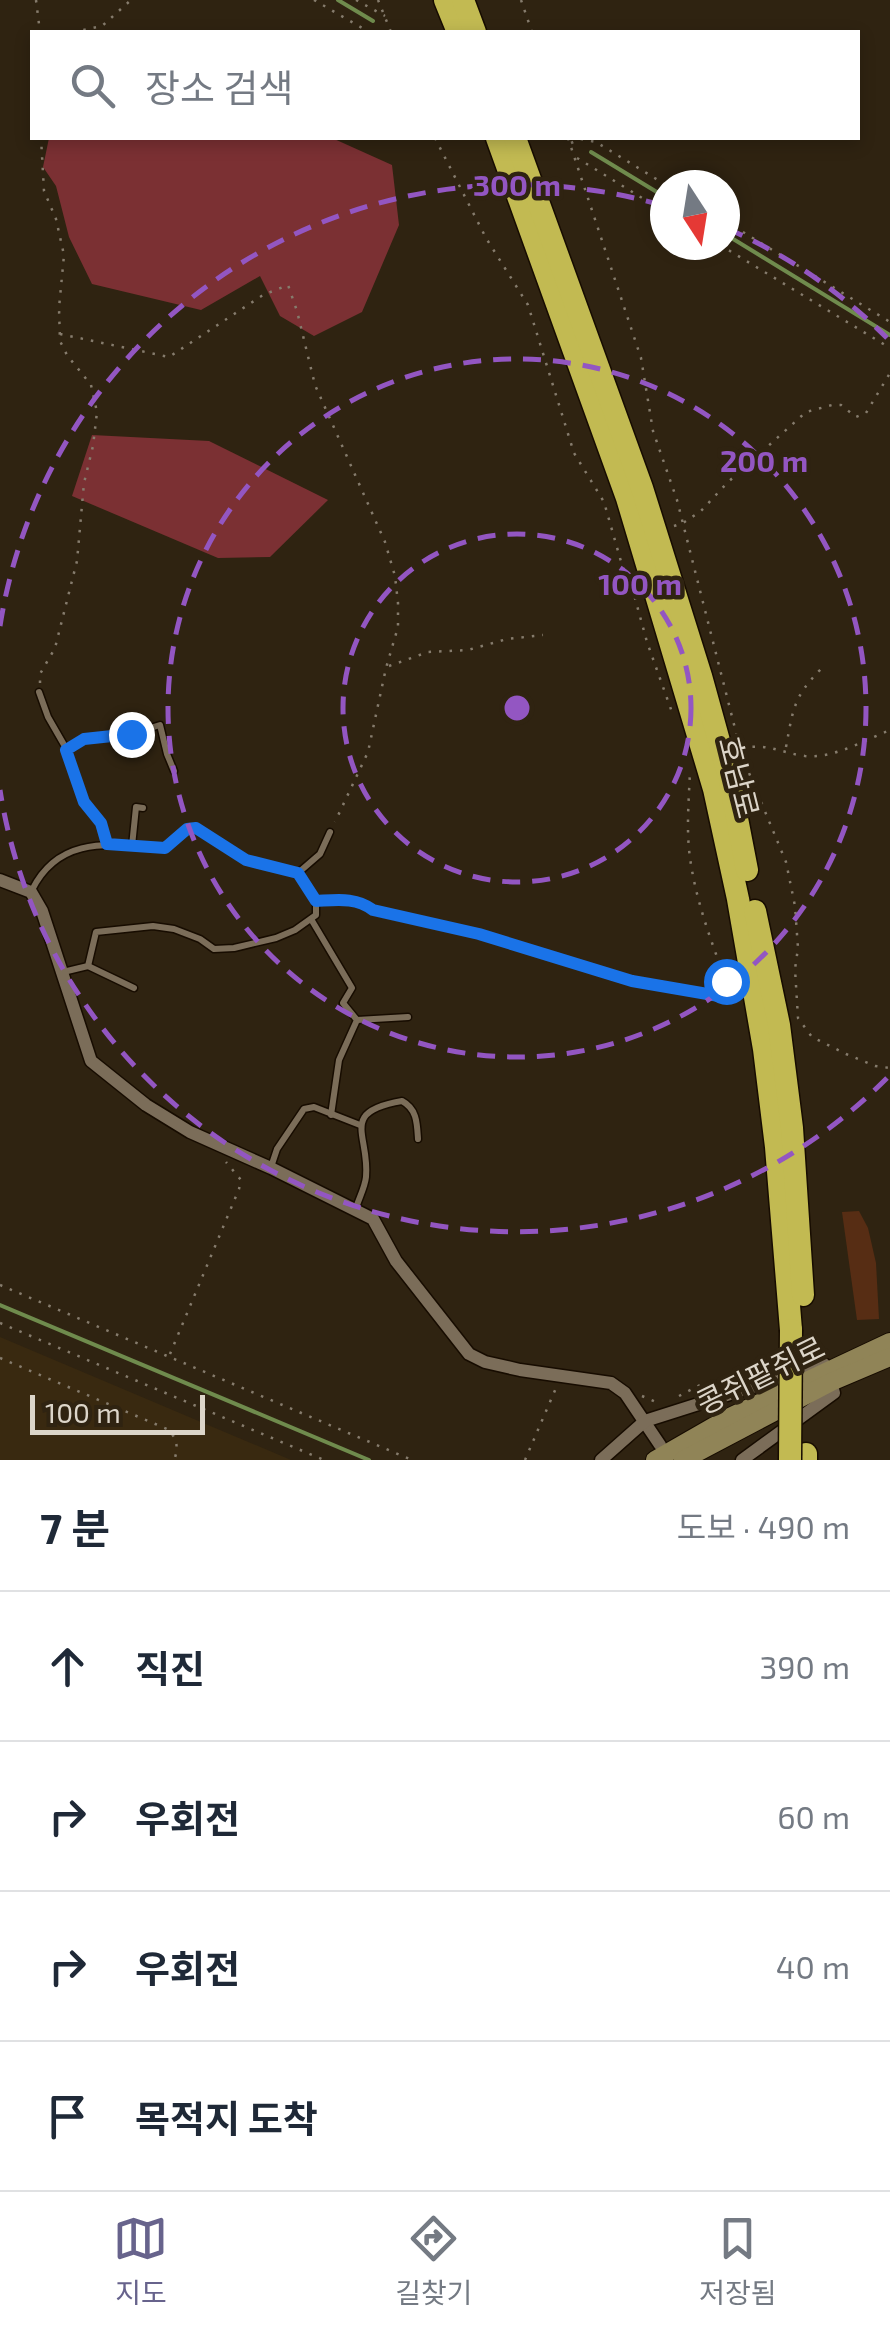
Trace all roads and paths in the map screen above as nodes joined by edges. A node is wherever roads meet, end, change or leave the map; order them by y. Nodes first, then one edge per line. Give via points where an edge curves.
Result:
1 (36, 0) edge
2 (131, 0) edge
3 (314, 0) edge
4 (356, 0) edge
5 (378, 0) edge
6 (445, 0) edge
7 (462, 0) edge
8 (521, 0) edge
9 (385, 16) junction
10 (40, 30) edge
11 (82, 30) edge
12 (366, 30) edge
13 (390, 30) edge
14 (457, 30) edge
15 (474, 30) edge
16 (531, 30) edge
17 (41, 140) edge
18 (436, 140) edge
19 (498, 140) edge
20 (515, 140) edge
21 (569, 140) edge
22 (578, 140) edge
23 (585, 140) edge
24 (570, 143) junction
25 (577, 158) junction
26 (650, 175) edge
27 (650, 203) edge
28 (740, 230) edge
29 (740, 257) edge
30 (890, 322) edge
31 (60, 334) junction
32 (890, 348) edge
33 (890, 373) edge
34 (682, 523) junction
35 (674, 526) dead end
36 (543, 635) dead end
37 (386, 668) junction
38 (821, 669) dead end
39 (39, 692) joint
40 (673, 716) dead end
41 (890, 730) edge
42 (740, 748) junction
43 (66, 750) junction
44 (785, 750) junction
45 (690, 765) dead end
46 (174, 771) dead end
47 (143, 808) dead end
48 (330, 832) joint
49 (107, 844) junction
50 (132, 846) junction
51 (298, 873) junction
52 (0, 880) edge
53 (31, 892) junction
54 (316, 901) junction
55 (310, 918) junction
56 (479, 934) joint
57 (88, 966) junction
58 (788, 970) dead end
59 (796, 970) junction
60 (64, 972) junction
61 (735, 979) dead end
62 (726, 981) junction
63 (134, 988) dead end
64 (408, 1016) dead end
65 (357, 1020) junction
66 (890, 1068) edge
67 (331, 1115) junction
68 (360, 1125) junction
69 (418, 1140) dead end
70 (219, 1145) junction
71 (270, 1168) junction
72 (356, 1209) junction
73 (0, 1285) edge
74 (0, 1323) edge
75 (798, 1329) junction
76 (890, 1342) edge
77 (169, 1356) junction
78 (890, 1357) edge
79 (0, 1358) edge
80 (560, 1376) junction
81 (830, 1376) junction
82 (700, 1386) dead end
83 (624, 1393) junction
84 (672, 1400) dead end
85 (659, 1403) dead end
86 (645, 1421) junction
87 (658, 1452) edge
88 (801, 1458) edge
89 (174, 1460) edge
90 (324, 1460) edge
91 (412, 1460) edge
92 (525, 1460) edge
93 (601, 1460) edge
94 (683, 1460) edge
95 (742, 1460) edge

1 - 10 path
2 - 11 path via 102,26
3 - 12 path
4 - 9 path
5 - 9 path
6 - 14 highway
7 - 15 highway
8 - 16 path
9 - 13 path
17 - 31 path via 44,191 64,255
18 - 40 path via 528,305 574,453 604,502
19 - 75 highway, 호남로 via 627,498 714,789 764,1050
20 - 75 highway, 호남로 via 642,488 729,777 779,1024 800,1235
21 - 24 path
22 - 24 path
23 - 26 path
24 - 25 path
25 - 27 path
25 - 34 path via 641,358 653,430
28 - 30 path
29 - 32 path
31 - 37 path via 170,357 262,295 288,285 315,385 395,576 398,627
31 - 39 path via 91,385 97,412 77,561
33 - 34 path via 866,413 856,416 841,405 806,412
34 - 35 path
34 - 42 path
36 - 37 path via 428,652
37 - 48 path via 368,752
38 - 44 path via 796,700
39 - 43 lane
41 - 44 path via 818,756
42 - 44 path
42 - 59 path via 786,862
43 - 46 lane via 84,739 160,725
43 - 49 lane
45 - 62 path via 690,858
47 - 50 lane via 136,807
48 - 51 lane via 320,854
49 - 50 lane
49 - 53 lane via 58,856
50 - 51 lane via 165,848 196,828 246,860
51 - 54 lane
52 - 53 street
53 - 60 street
54 - 55 lane
54 - 56 lane via 350,900
55 - 57 lane via 286,934 234,948 214,948 153,926 96,932
55 - 65 lane via 352,988 343,1002
56 - 62 path via 632,981 719,996
57 - 60 lane
57 - 63 lane
58 - 59 path
59 - 66 path via 798,1018 812,1037
60 - 70 street via 91,1060 146,1105
61 - 62 path
64 - 65 lane
65 - 67 lane via 339,1060
67 - 68 lane
67 - 71 lane via 304,1109
68 - 69 lane via 378,1106 402,1101 416,1116
68 - 72 lane via 366,1177
70 - 71 street
70 - 77 path via 218,1155 241,1180
71 - 72 street
72 - 80 street via 373,1219 396,1261 469,1354
73 - 77 path
74 - 90 path
75 - 88 highway, 호남로
76 - 81 main road, 콩쥐팥쥐로
77 - 91 path
78 - 81 main road, 콩쥐팥쥐로
79 - 89 path via 167,1428 176,1443
80 - 83 street via 611,1384
80 - 92 path
81 - 86 street via 824,1364
81 - 87 main road, 콩쥐팥쥐로
81 - 94 main road, 콩쥐팥쥐로
81 - 95 street via 834,1392
82 - 84 path
83 - 85 path
83 - 86 street
86 - 87 street
86 - 93 street

